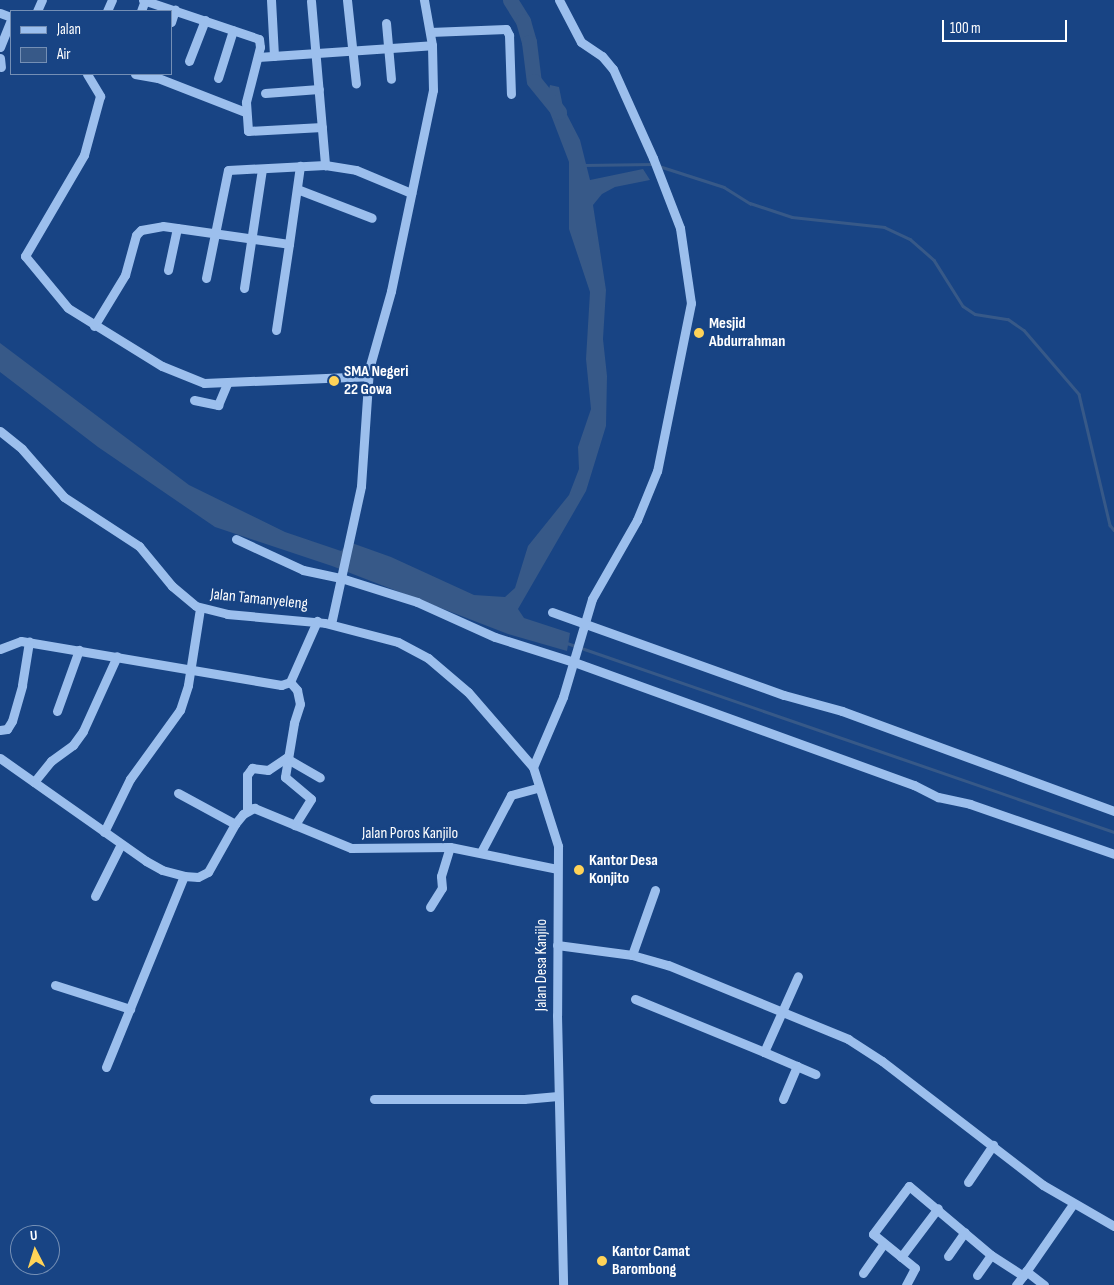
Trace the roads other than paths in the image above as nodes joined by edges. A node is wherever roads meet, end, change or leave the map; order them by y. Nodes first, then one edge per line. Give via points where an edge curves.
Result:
1 (144, 0) edge
2 (271, 0) edge
3 (347, 0) edge
4 (424, 0) edge
5 (558, 0) edge
6 (311, 1) edge
7 (175, 10) junction
8 (172, 19) edge
9 (205, 20) junction
10 (10, 22) edge
11 (386, 23) dead end
12 (233, 30) junction
13 (430, 32) junction
14 (432, 45) junction
15 (0, 47) edge
16 (388, 47) junction
17 (353, 50) junction
18 (316, 53) junction
19 (274, 56) junction
20 (258, 57) junction
21 (0, 58) edge
22 (190, 61) dead end
23 (0, 67) edge
24 (88, 75) edge
25 (141, 75) edge
26 (218, 78) dead end
27 (391, 79) dead end
28 (356, 84) dead end
29 (319, 89) junction
30 (265, 92) dead end
31 (511, 94) dead end
32 (245, 112) junction
33 (322, 128) junction
34 (325, 165) junction
35 (300, 166) junction
36 (262, 169) junction
37 (297, 189) junction
38 (411, 193) junction
39 (372, 218) dead end
40 (176, 228) junction
41 (213, 233) junction
42 (252, 238) junction
43 (290, 244) junction
44 (168, 270) dead end
45 (206, 278) dead end
46 (244, 288) dead end
47 (94, 326) junction
48 (276, 330) dead end
49 (368, 376) junction
50 (227, 384) junction
51 (194, 400) dead end
52 (0, 431) edge
53 (236, 538) dead end
54 (342, 575) junction
55 (200, 608) junction
56 (552, 612) dead end
57 (317, 622) junction
58 (330, 624) junction
59 (583, 626) junction
60 (29, 642) junction
61 (0, 649) edge
62 (79, 650) junction
63 (117, 656) junction
64 (574, 659) junction
65 (191, 668) junction
66 (290, 682) junction
67 (57, 710) dead end
68 (0, 730) edge
69 (0, 758) edge
70 (286, 758) junction
71 (533, 766) junction
72 (320, 778) dead end
73 (34, 782) junction
74 (538, 788) junction
75 (178, 793) dead end
76 (247, 810) junction
77 (1114, 811) edge
78 (236, 824) junction
79 (295, 825) junction
80 (104, 832) junction
81 (121, 844) junction
82 (450, 847) junction
83 (481, 852) junction
84 (1114, 854) edge
85 (557, 868) junction
86 (184, 876) junction
87 (655, 890) dead end
88 (95, 896) dead end
89 (430, 907) dead end
90 (557, 945) junction
91 (632, 955) junction
92 (798, 976) dead end
93 (55, 985) dead end
94 (635, 998) dead end
95 (130, 1009) junction
96 (780, 1012) junction
97 (764, 1052) junction
98 (797, 1066) junction
99 (106, 1068) dead end
100 (816, 1074) dead end
101 (558, 1096) junction
102 (374, 1099) dead end
103 (783, 1099) dead end
104 (993, 1146) junction
105 (968, 1182) dead end
106 (1073, 1204) junction
107 (938, 1208) junction
108 (1114, 1226) edge
109 (965, 1232) junction
110 (883, 1244) junction
111 (991, 1254) junction
112 (948, 1256) dead end
113 (900, 1257) junction
114 (863, 1272) dead end
115 (1025, 1273) junction
116 (978, 1275) dead end
117 (563, 1285) edge
118 (906, 1285) edge
119 (1016, 1285) edge
120 (1044, 1285) edge

1 - 7 street
2 - 19 street
3 - 17 street
4 - 13 street
5 - 59 street via 580,42 602,56 614,69 664,183 684,244 690,318 657,471 637,520 592,599
6 - 18 street
7 - 8 street
7 - 9 street
9 - 12 street
9 - 22 street
10 - 15 street
11 - 16 street
12 - 20 street via 260,42
12 - 26 street
13 - 14 street
13 - 31 street via 506,29 509,35
14 - 16 street
14 - 38 street via 433,90
16 - 17 street
16 - 27 street
17 - 18 street
17 - 28 street
18 - 19 street
18 - 29 street
19 - 20 street
20 - 32 street
21 - 23 street
24 - 47 street via 100,96 84,155 25,256 68,308
25 - 32 street via 158,78
29 - 30 street
29 - 33 street
32 - 33 street via 246,128 250,132
33 - 34 street
34 - 35 street
34 - 38 street via 356,170
35 - 36 street
35 - 37 street
36 - 41 street via 226,171
36 - 42 street
37 - 39 street
37 - 43 street
38 - 49 street via 392,291
40 - 41 street
40 - 44 street
40 - 47 street via 152,227 137,232 127,270
41 - 42 street
41 - 45 street
42 - 43 street
42 - 46 street
43 - 48 street
47 - 50 street via 187,377 204,383
49 - 50 street
49 - 54 street via 361,486
50 - 51 street via 218,405
52 - 55 street, Jalan Tamanyeleng via 22,448 64,498 139,546 172,586
53 - 54 street via 302,570
54 - 58 street
54 - 64 street via 432,608 495,637
55 - 57 street, Jalan Tamanyeleng
55 - 65 street
56 - 59 street
57 - 58 street, Jalan Tamanyeleng
57 - 66 street
58 - 71 street, Jalan Tamanyeleng via 398,642 428,658 468,692
59 - 64 street
59 - 77 street via 784,695 842,711
60 - 61 street via 12,642
60 - 62 street
60 - 68 street via 12,721 7,729
62 - 63 street
62 - 67 street
63 - 65 street
63 - 73 street via 83,731
64 - 71 street via 563,697
64 - 84 street via 914,785 938,797 970,804
65 - 66 street via 281,685
65 - 80 street via 180,710 130,779
66 - 70 street via 297,690 300,704
69 - 73 street
70 - 72 street
70 - 76 street via 268,770 252,768 247,776
70 - 79 street via 286,779 310,799
71 - 74 street, Jalan Desa Kanjilo
73 - 80 street
74 - 83 street via 511,795
74 - 85 street, Jalan Desa Kanjilo via 556,832
75 - 78 street
76 - 78 street
76 - 79 street, Jalan Poros Kanjilo via 261,810
78 - 86 street via 204,876
79 - 82 street, Jalan Poros Kanjilo via 351,848
80 - 81 street
81 - 86 street via 155,866
81 - 88 street
82 - 83 street, Jalan Poros Kanjilo
82 - 89 street via 441,876 442,888
83 - 85 street, Jalan Poros Kanjilo
85 - 90 street, Jalan Desa Kanjilo
86 - 95 street
87 - 91 street
90 - 91 street
90 - 101 street, Jalan Desa Kanjilo
91 - 96 street via 668,965
92 - 96 street
93 - 95 street
94 - 97 street
95 - 99 street
96 - 97 street
96 - 104 street via 837,1033 864,1048
97 - 98 street
98 - 100 street
98 - 103 street
101 - 102 street
101 - 117 street, Jalan Desa Kanjilo
104 - 105 street
104 - 106 street
106 - 108 street
106 - 115 street
107 - 109 street
107 - 110 street via 912,1187 907,1187 874,1233
107 - 113 street
109 - 111 street
109 - 112 street
110 - 113 street
110 - 114 street
111 - 115 street
111 - 116 street
113 - 118 street via 915,1268
115 - 119 street
115 - 120 street

